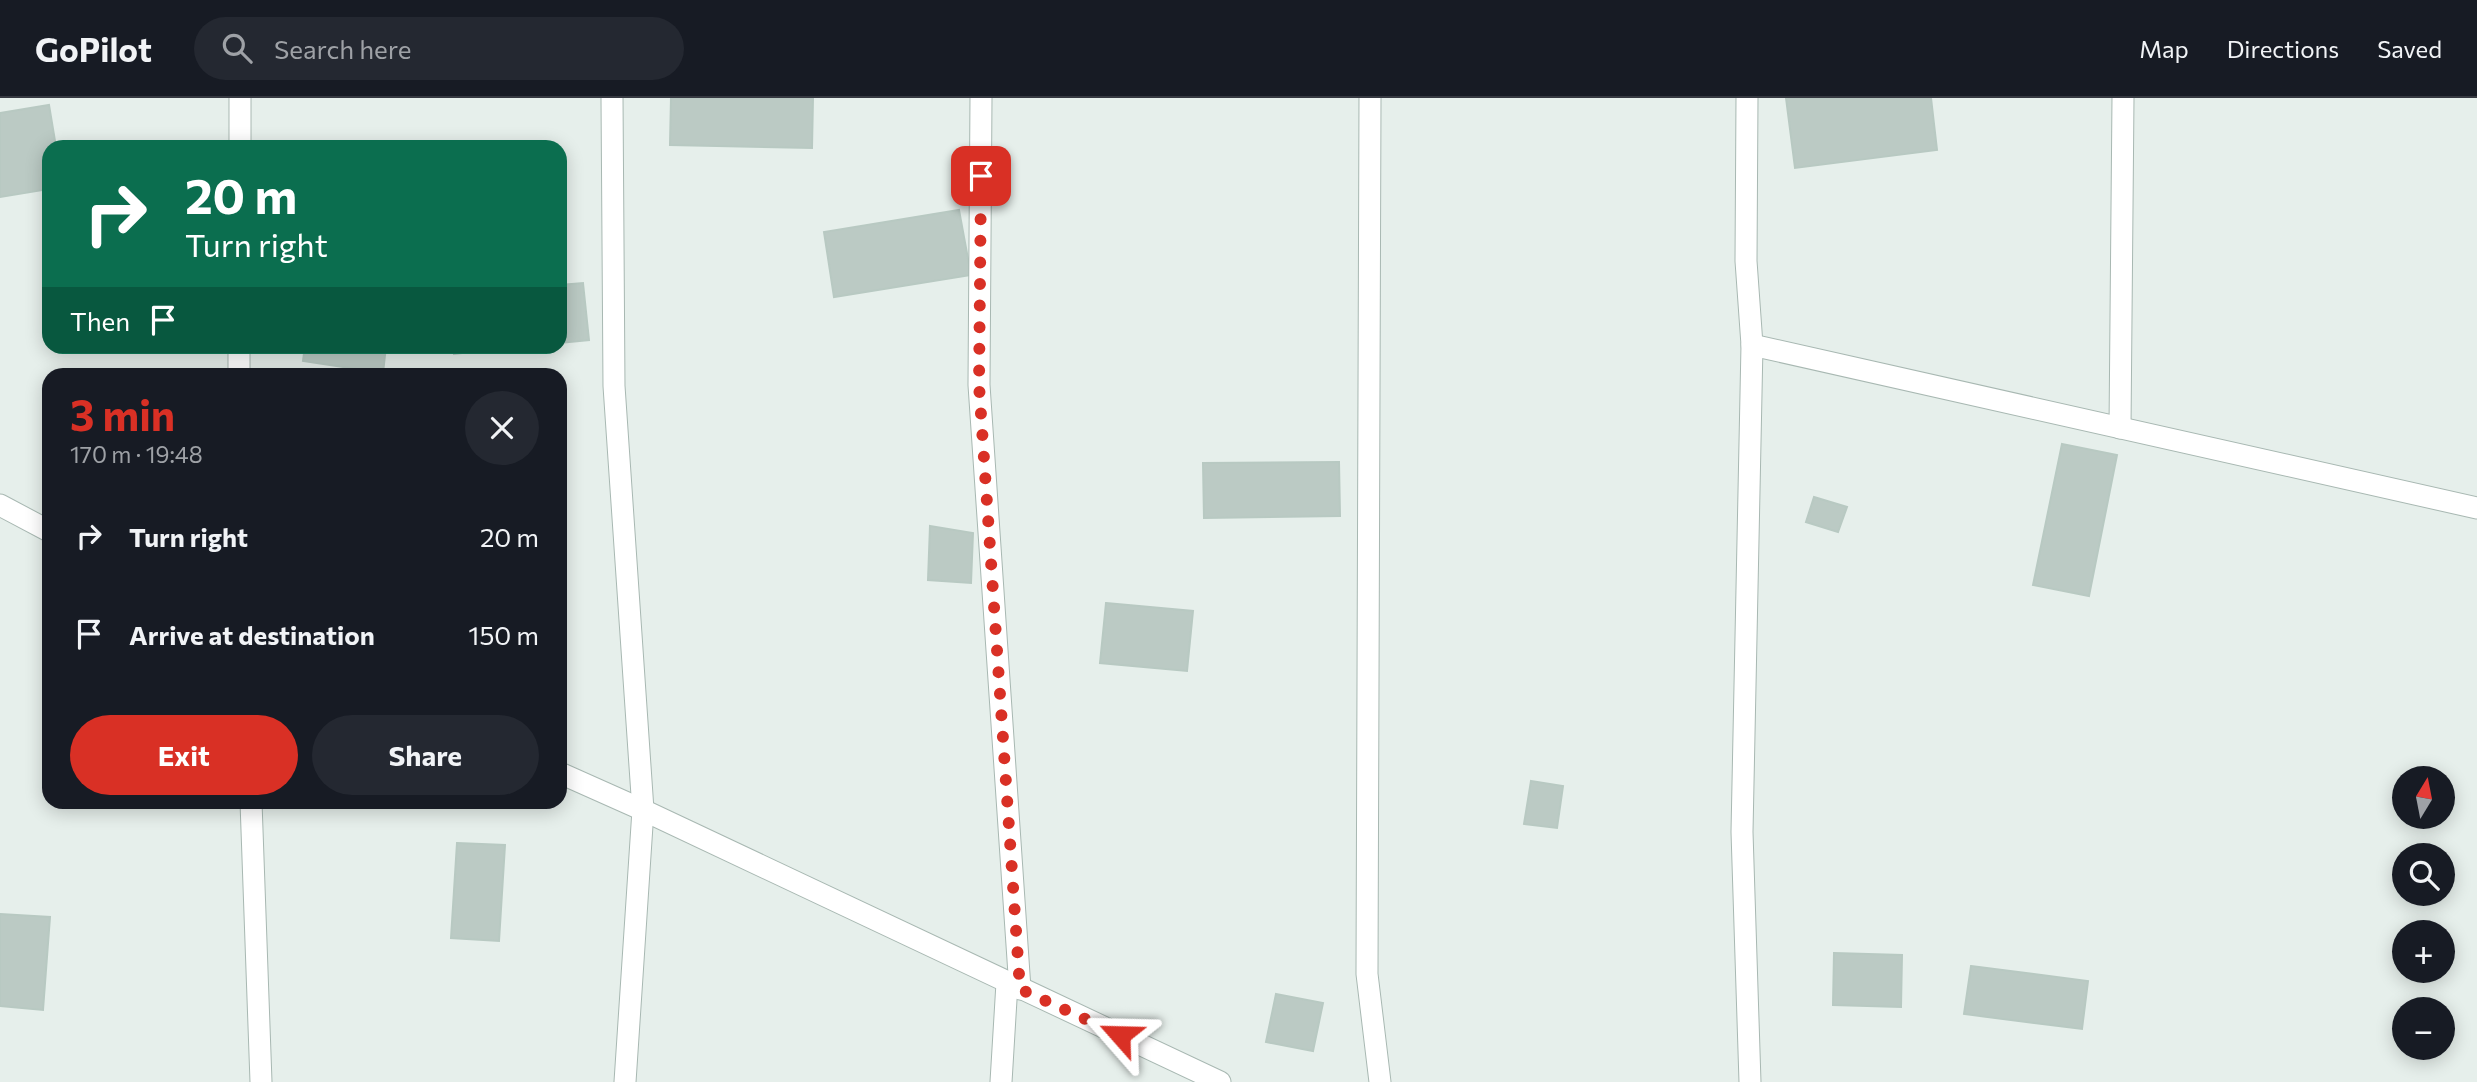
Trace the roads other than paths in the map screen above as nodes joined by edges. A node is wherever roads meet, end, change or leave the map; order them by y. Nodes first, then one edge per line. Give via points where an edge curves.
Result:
1 (240, 98) edge
2 (612, 98) edge
3 (981, 98) edge
4 (1370, 98) edge
5 (1746, 98) edge
6 (2123, 98) edge
7 (240, 140) edge
8 (1752, 345) junction
9 (2120, 428) junction
10 (0, 505) edge
11 (2477, 508) edge
12 (42, 527) edge
13 (567, 776) edge
14 (251, 809) edge
15 (643, 810) junction
16 (1013, 986) junction
17 (261, 1082) edge
18 (625, 1082) edge
19 (1001, 1082) edge
20 (1220, 1082) edge
21 (1380, 1082) edge
22 (1750, 1082) edge

1 - 7 street
2 - 15 street via 614,386
3 - 16 street via 979,385
4 - 21 street via 1367,974
5 - 8 street via 1746,261
6 - 9 street
8 - 9 street
8 - 22 street via 1742,832
9 - 11 street
10 - 12 street
13 - 15 street
14 - 17 street
15 - 16 street
15 - 18 street
16 - 19 street
16 - 20 street

